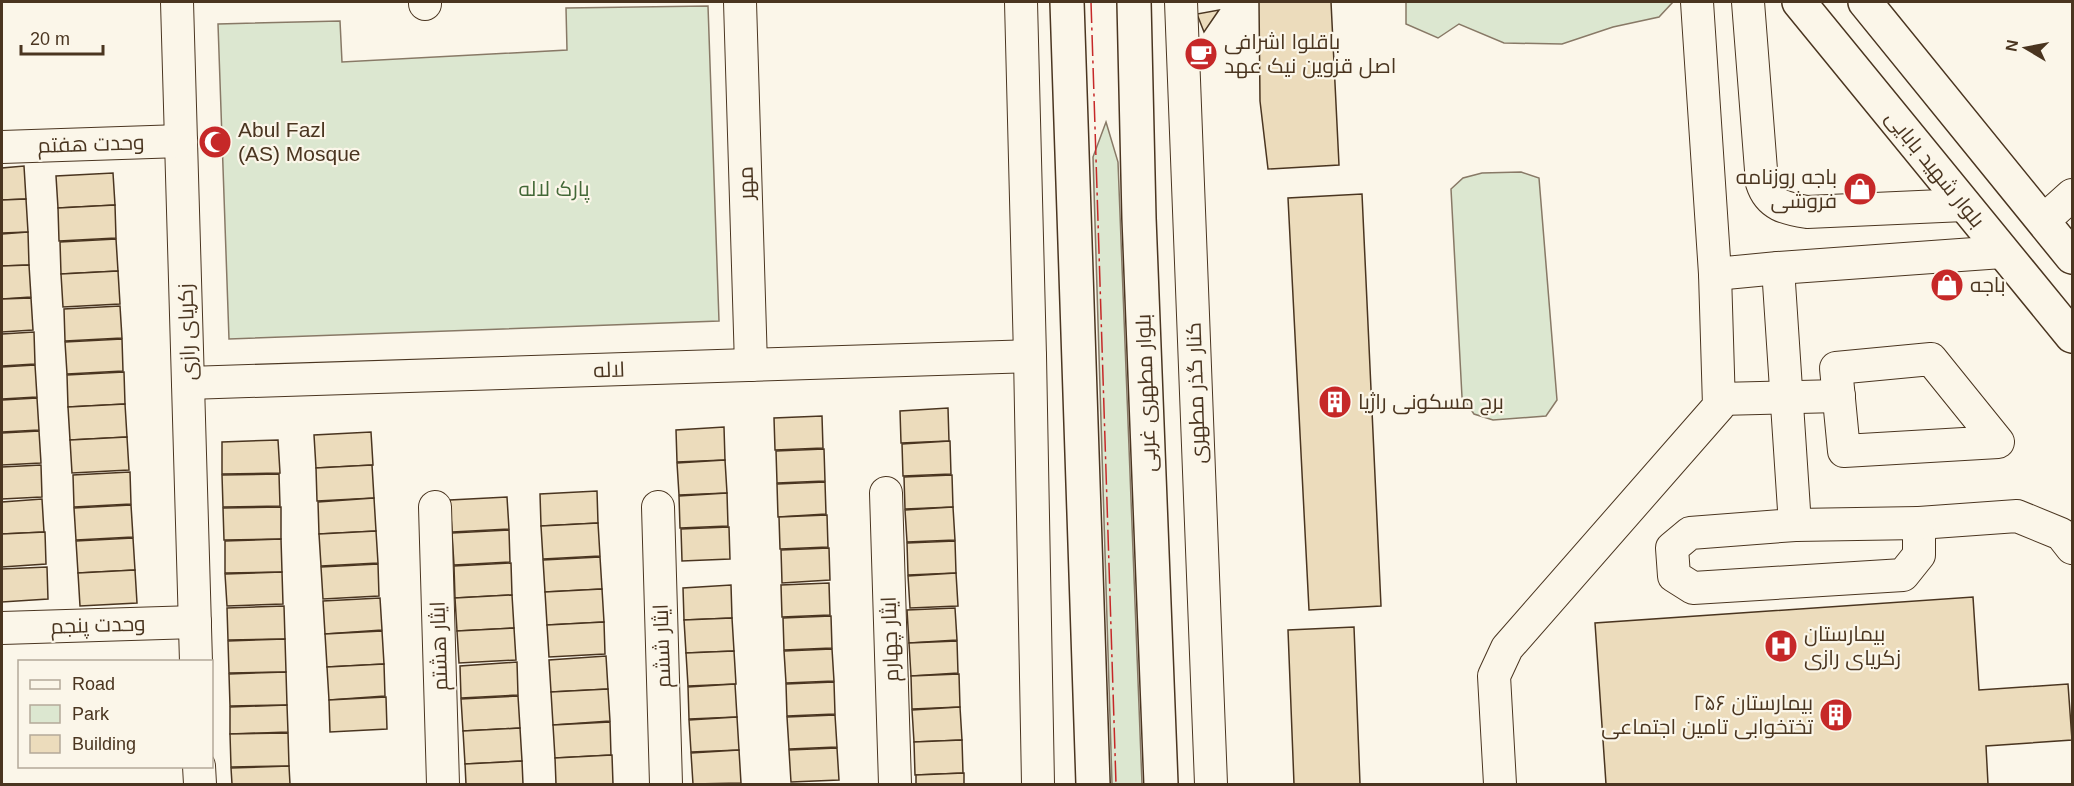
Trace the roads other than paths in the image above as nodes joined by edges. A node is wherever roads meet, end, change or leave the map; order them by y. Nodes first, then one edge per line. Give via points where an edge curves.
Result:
1 (177, 2) edge
2 (740, 2) edge
3 (1021, 2) edge
4 (1067, 2) edge
5 (1134, 2) edge
6 (1181, 2) edge
7 (1697, 2) edge
8 (1748, 2) edge
9 (1799, 2) edge
10 (1865, 2) edge
11 (181, 141) junction
12 (2, 147) edge
13 (2073, 195) edge
14 (1964, 205) junction
15 (2043, 221) junction
16 (2002, 252) junction
17 (2073, 257) edge
18 (1778, 268) junction
19 (1715, 274) junction
20 (2073, 336) edge
21 (1030, 356) junction
22 (751, 365) junction
23 (188, 383) junction
24 (1839, 396) junction
25 (1786, 398) junction
26 (1719, 399) junction
27 (886, 493) dead end
28 (435, 507) dead end
29 (658, 507) dead end
30 (1919, 523) junction
31 (1795, 525) junction
32 (2073, 548) edge
33 (195, 622) junction
34 (2, 628) edge
35 (196, 660) edge
36 (199, 768) edge
37 (200, 784) edge
38 (443, 784) edge
39 (666, 784) edge
40 (895, 784) edge
41 (1038, 784) edge
42 (1092, 784) edge
43 (1161, 784) edge
44 (1210, 784) edge
45 (1500, 784) edge

1 - 11 street, زکریای رازی
2 - 22 street, مهر
3 - 21 street
4 - 42 main road
5 - 43 main road, بلوار مطهری غربی
6 - 44 street, کنار گذر مطهری
7 - 19 street
8 - 14 street via 1762,183 1774,203 1807,212
9 - 14 main road, بلوار شهید بابایی
10 - 15 main road
11 - 12 street, وحدت هفتم
11 - 23 street, زکریای رازی
13 - 15 street
14 - 16 main road, بلوار شهید بابایی
15 - 17 main road
16 - 18 street
16 - 20 main road, بلوار شهید بابایی
18 - 19 street
18 - 25 street
19 - 26 street
21 - 22 street, لاله
21 - 41 street
22 - 23 street, لاله
23 - 33 street, زکریای رازی
24 - 24 street via 1836,368 1932,359 1998,442 1844,451
24 - 25 street
25 - 26 street
25 - 31 street
26 - 45 street via 1719,406 1507,648 1494,676
27 - 40 street, ایثار چهارم
28 - 38 street, ایثار هشتم
29 - 39 street, ایثار ششم
30 - 31 street
30 - 31 street via 1919,555 1903,575 1693,588 1674,576 1672,548 1690,533
30 - 32 street via 2017,516 2061,534
33 - 34 street, وحدت پنجم
33 - 35 street, زکریای رازی
36 - 37 street

